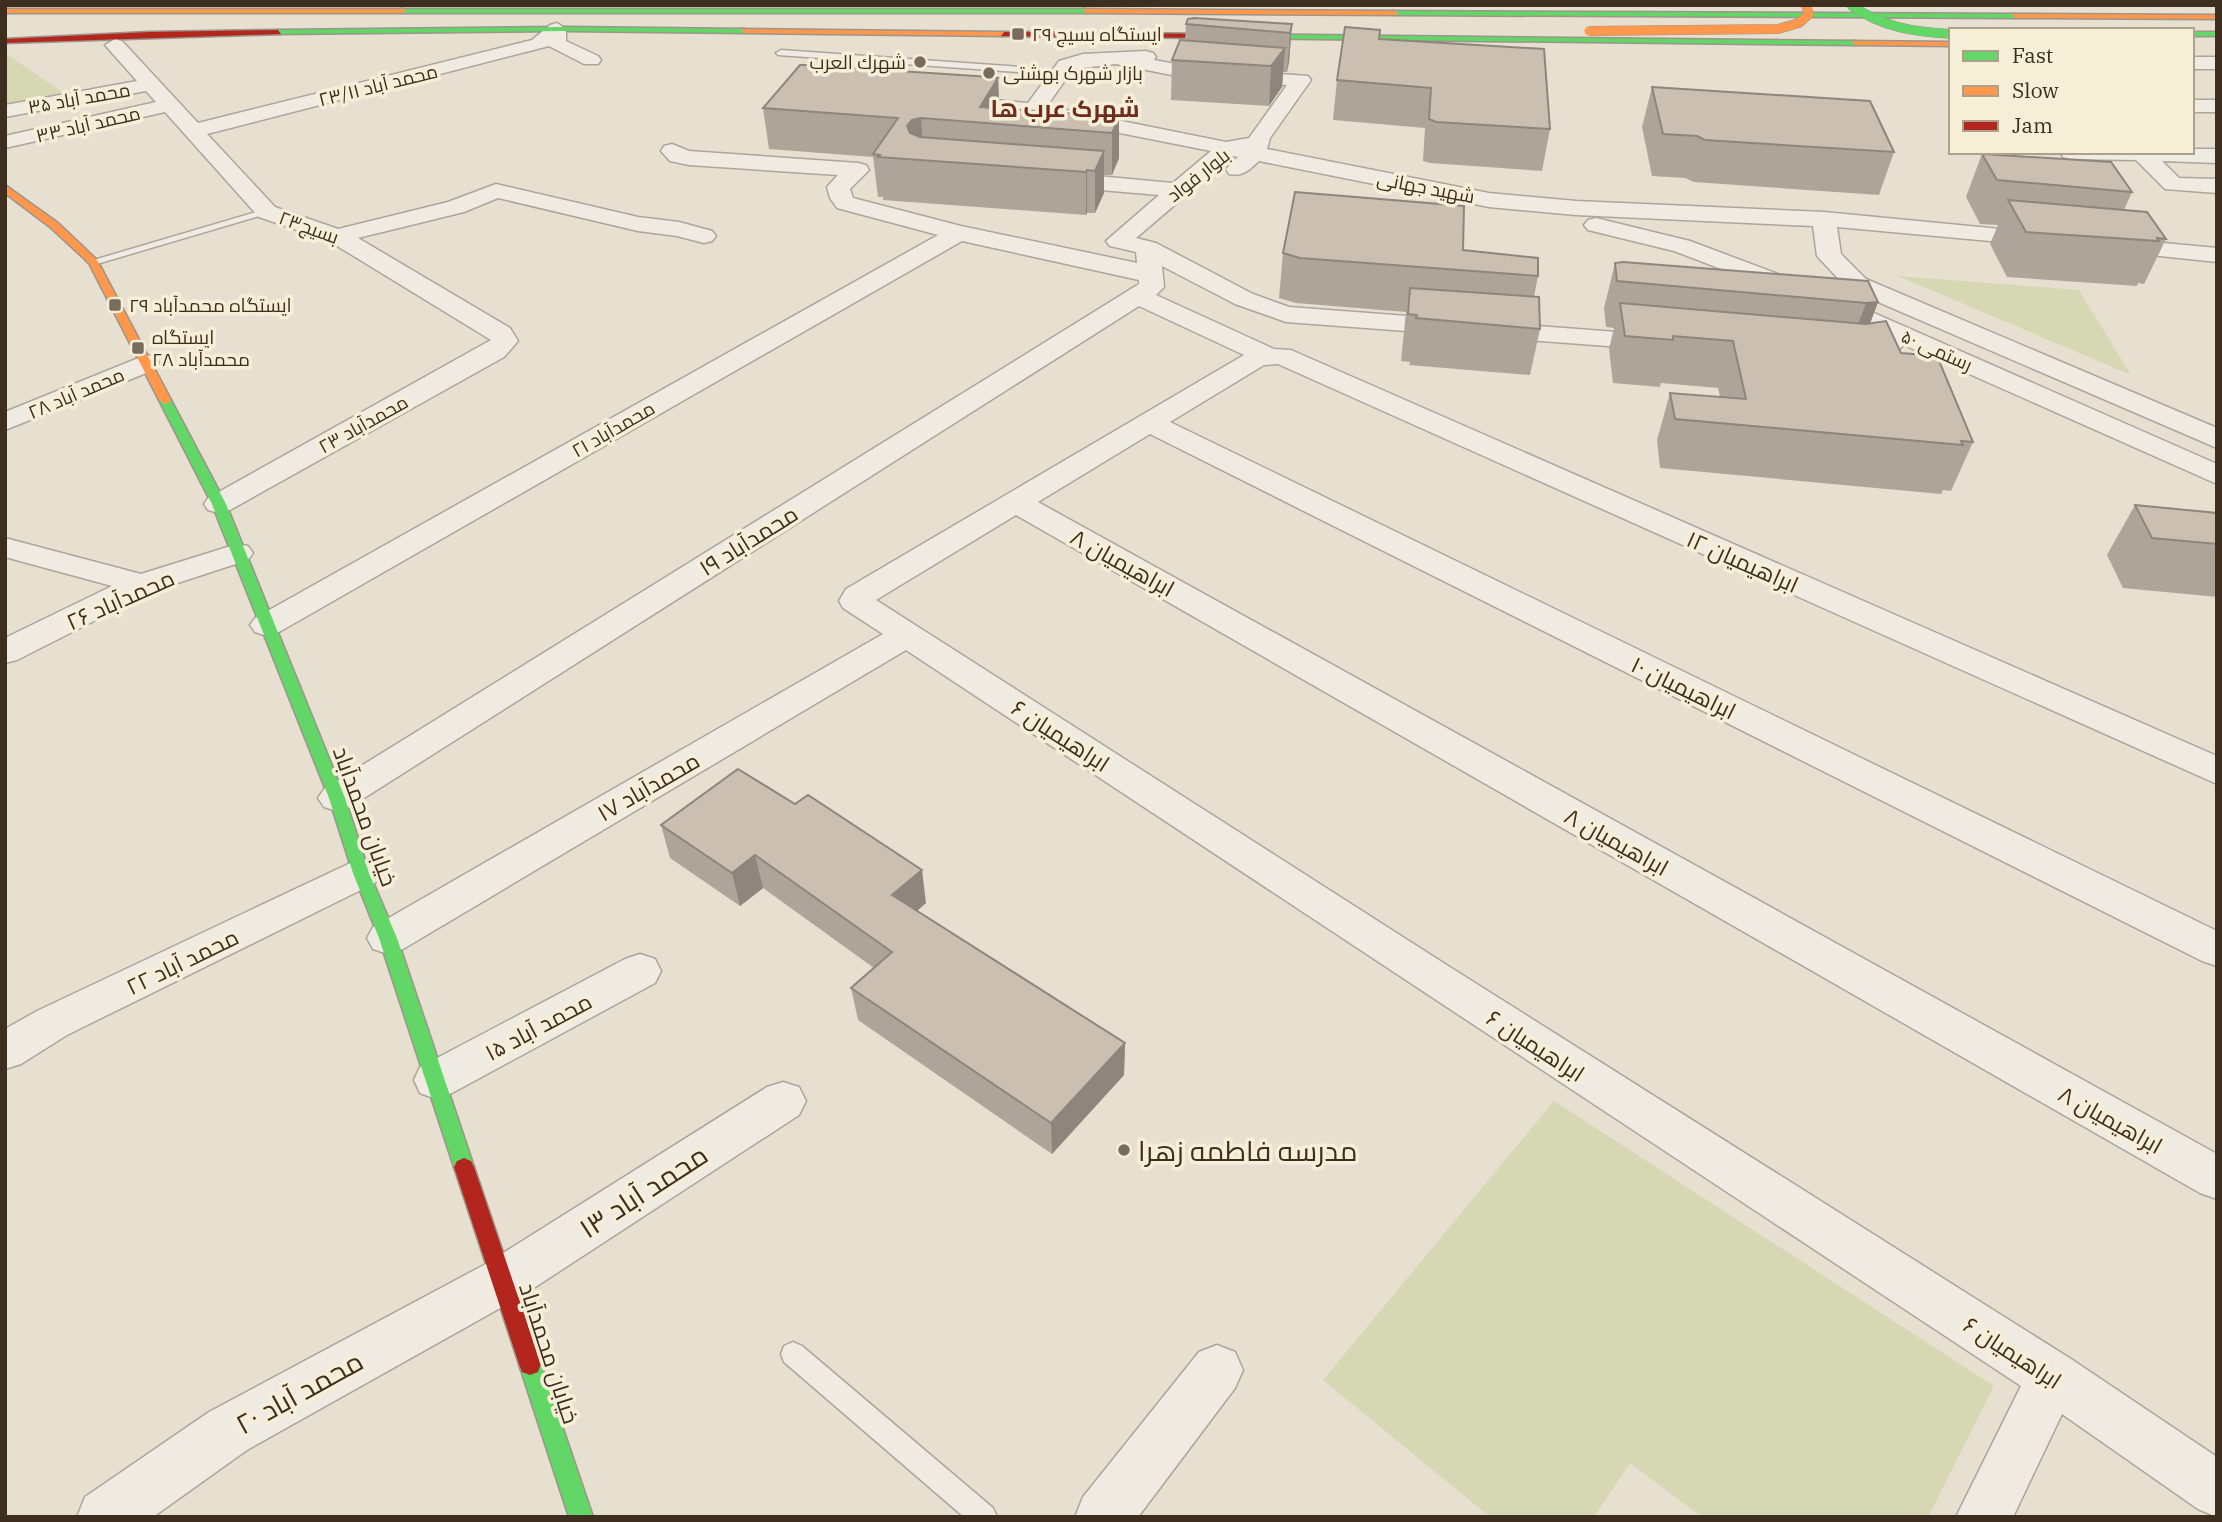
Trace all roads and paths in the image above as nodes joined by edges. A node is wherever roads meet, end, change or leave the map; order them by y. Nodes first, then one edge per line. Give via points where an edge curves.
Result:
1 (1806, 5) edge
2 (1851, 5) edge
3 (5, 11) edge
4 (458, 11) junction
5 (641, 11) junction
6 (1071, 11) junction
7 (2217, 17) edge
8 (5, 25) edge
9 (557, 29) junction
10 (816, 30) junction
11 (357, 32) junction
12 (149, 34) junction
13 (1949, 34) edge
14 (2194, 34) edge
15 (2217, 34) edge
16 (5, 35) edge
17 (1172, 36) junction
18 (5, 41) edge
19 (1949, 44) edge
20 (115, 45) dead end
21 (2194, 45) edge
22 (2217, 45) edge
23 (781, 53) dead end
24 (591, 60) dead end
25 (1122, 60) junction
26 (2194, 63) edge
27 (2217, 63) edge
28 (152, 84) junction
29 (1043, 97) junction
30 (926, 99) edge
31 (171, 106) junction
32 (2194, 106) edge
33 (2217, 106) edge
34 (5, 111) edge
35 (193, 131) junction
36 (5, 142) edge
37 (1257, 146) junction
38 (1228, 148) junction
39 (672, 151) dead end
40 (2106, 154) edge
41 (2143, 155) junction
42 (2217, 156) edge
43 (1031, 177) edge
44 (2217, 186) edge
45 (5, 188) edge
46 (1216, 188) dead end
47 (1178, 190) junction
48 (1489, 200) junction
49 (267, 212) junction
50 (1824, 219) junction
51 (959, 233) junction
52 (337, 236) junction
53 (704, 236) dead end
54 (2078, 238) junction
55 (2217, 241) edge
56 (2217, 255) edge
57 (93, 262) junction
58 (1151, 263) junction
59 (1857, 284) junction
60 (1741, 294) edge
61 (1822, 299) junction
62 (1902, 334) junction
63 (505, 341) joint
64 (1691, 345) edge
65 (1268, 356) junction
66 (1822, 357) edge
67 (146, 363) junction
68 (5, 422) edge
69 (1150, 423) junction
70 (2217, 439) edge
71 (2217, 475) edge
72 (1018, 503) junction
73 (219, 504) junction
74 (5, 547) edge
75 (237, 553) junction
76 (142, 584) junction
77 (267, 625) junction
78 (908, 634) junction
79 (5, 652) edge
80 (2217, 771) edge
81 (337, 798) junction
82 (361, 873) junction
83 (388, 938) junction
84 (2217, 950) edge
85 (640, 971) dead end
86 (5, 1051) edge
87 (436, 1080) junction
88 (783, 1101) dead end
89 (2217, 1178) edge
90 (502, 1281) junction
91 (793, 1354) dead end
92 (1217, 1370) dead end
93 (2053, 1377) junction
94 (2217, 1490) edge
95 (105, 1517) edge
96 (581, 1517) edge
97 (984, 1517) edge
98 (1102, 1517) edge
99 (1984, 1517) edge

1 - 17 main road, bridge via 1809,14 1800,23 1778,29 1298,29
2 - 13 main road, bridge via 1885,23
3 - 4 main road
4 - 5 main road
4 - 8 main road via 284,23
5 - 6 main road
5 - 11 main road
6 - 7 main road
6 - 10 main road
9 - 10 main road
9 - 11 main road
9 - 24 street via 558,44
9 - 35 street, محمد آباد ۲۳/۱۱ via 540,44
10 - 17 main road
11 - 12 main road
12 - 16 main road
12 - 18 main road
14 - 15 main road
17 - 19 main road
17 - 25 street via 1164,52
20 - 28 street, بسیج۲۳
21 - 22 main road
23 - 29 lane via 1037,71
25 - 29 street via 1066,65
25 - 37 street, بلوار فواد via 1197,74 1301,80
26 - 27 street
28 - 31 street, بسیج۲۳
28 - 34 street, محمد آباد ۳۵
29 - 30 street
29 - 37 street, شهید جهانی
29 - 38 street, شهید جهانی
31 - 35 street, بسیج۲۳
31 - 36 street, محمد آباد ۳۳
32 - 33 street
35 - 49 street, بسیج۲۳
37 - 38 street, شهید جهانی
37 - 46 street, بلوار فواد
37 - 48 street, شهید جهانی
37 - 50 street, شهید جهانی via 1496,184
38 - 47 street, بلوار فواد
39 - 51 street via 690,159 858,170 838,187 845,203
40 - 41 street
41 - 42 street
41 - 44 street via 2174,184
43 - 47 street
45 - 57 main road, خیابان محمدآباد
47 - 58 street, بلوار فواد via 1118,241
48 - 50 street, شهید جهانی
48 - 61 street, رستمی ۵۰ via 1682,246
49 - 52 street, بسیج۲۳
49 - 57 lane
50 - 54 street, شهید جهانی
50 - 59 street, رستمی ۵۰ via 1829,256
51 - 58 street via 1145,272
51 - 77 street, محمدآباد ۲۱
52 - 53 street via 456,207 496,191
52 - 63 street, بسیج۲۳ via 501,334
54 - 55 street, شهید جهانی
54 - 56 street, شهید جهانی
57 - 67 main road, خیابان محمدآباد
58 - 64 street via 1286,314
58 - 65 street, ابراهیمیان ۱۲
58 - 81 street, محمدآباد ۱۹
59 - 61 street
59 - 70 street, رستمی ۵۰
60 - 61 street
61 - 62 street, رستمی ۵۰
62 - 66 street via 1875,357
62 - 71 street, رستمی ۵۰
63 - 73 street, محمدآباد ۲۳ via 495,351
65 - 69 street
65 - 80 street, ابراهیمیان ۱۲ via 1282,356
67 - 68 street, محمد آباد ۲۸
67 - 73 main road, خیابان محمدآباد
69 - 72 street
69 - 84 street, ابراهیمیان ۱۰
72 - 78 street, ابراهیمیان ۶ via 858,596 855,601
72 - 89 street, ابراهیمیان ۸
73 - 75 main road, خیابان محمدآباد
74 - 76 street
75 - 76 street, محمدآباد ۲۶
75 - 77 main road, خیابان محمدآباد
76 - 79 street, محمدآباد ۲۶
77 - 81 main road, خیابان محمدآباد
78 - 83 street, محمدآباد ۱۷
78 - 93 street, ابراهیمیان ۶
81 - 82 main road, خیابان محمدآباد
82 - 83 main road, خیابان محمدآباد
82 - 86 street, محمد آباد ۲۲ via 52,1023
83 - 87 main road, خیابان محمدآباد
85 - 87 street, محمد آباد ۱۵
87 - 90 main road, خیابان محمدآباد
88 - 90 street, محمد آباد ۱۳
90 - 95 street, محمد آباد ۲۰ via 228,1431
90 - 96 main road, خیابان محمدآباد
91 - 97 lane
92 - 98 street
93 - 94 street, ابراهیمیان ۶
93 - 99 street

